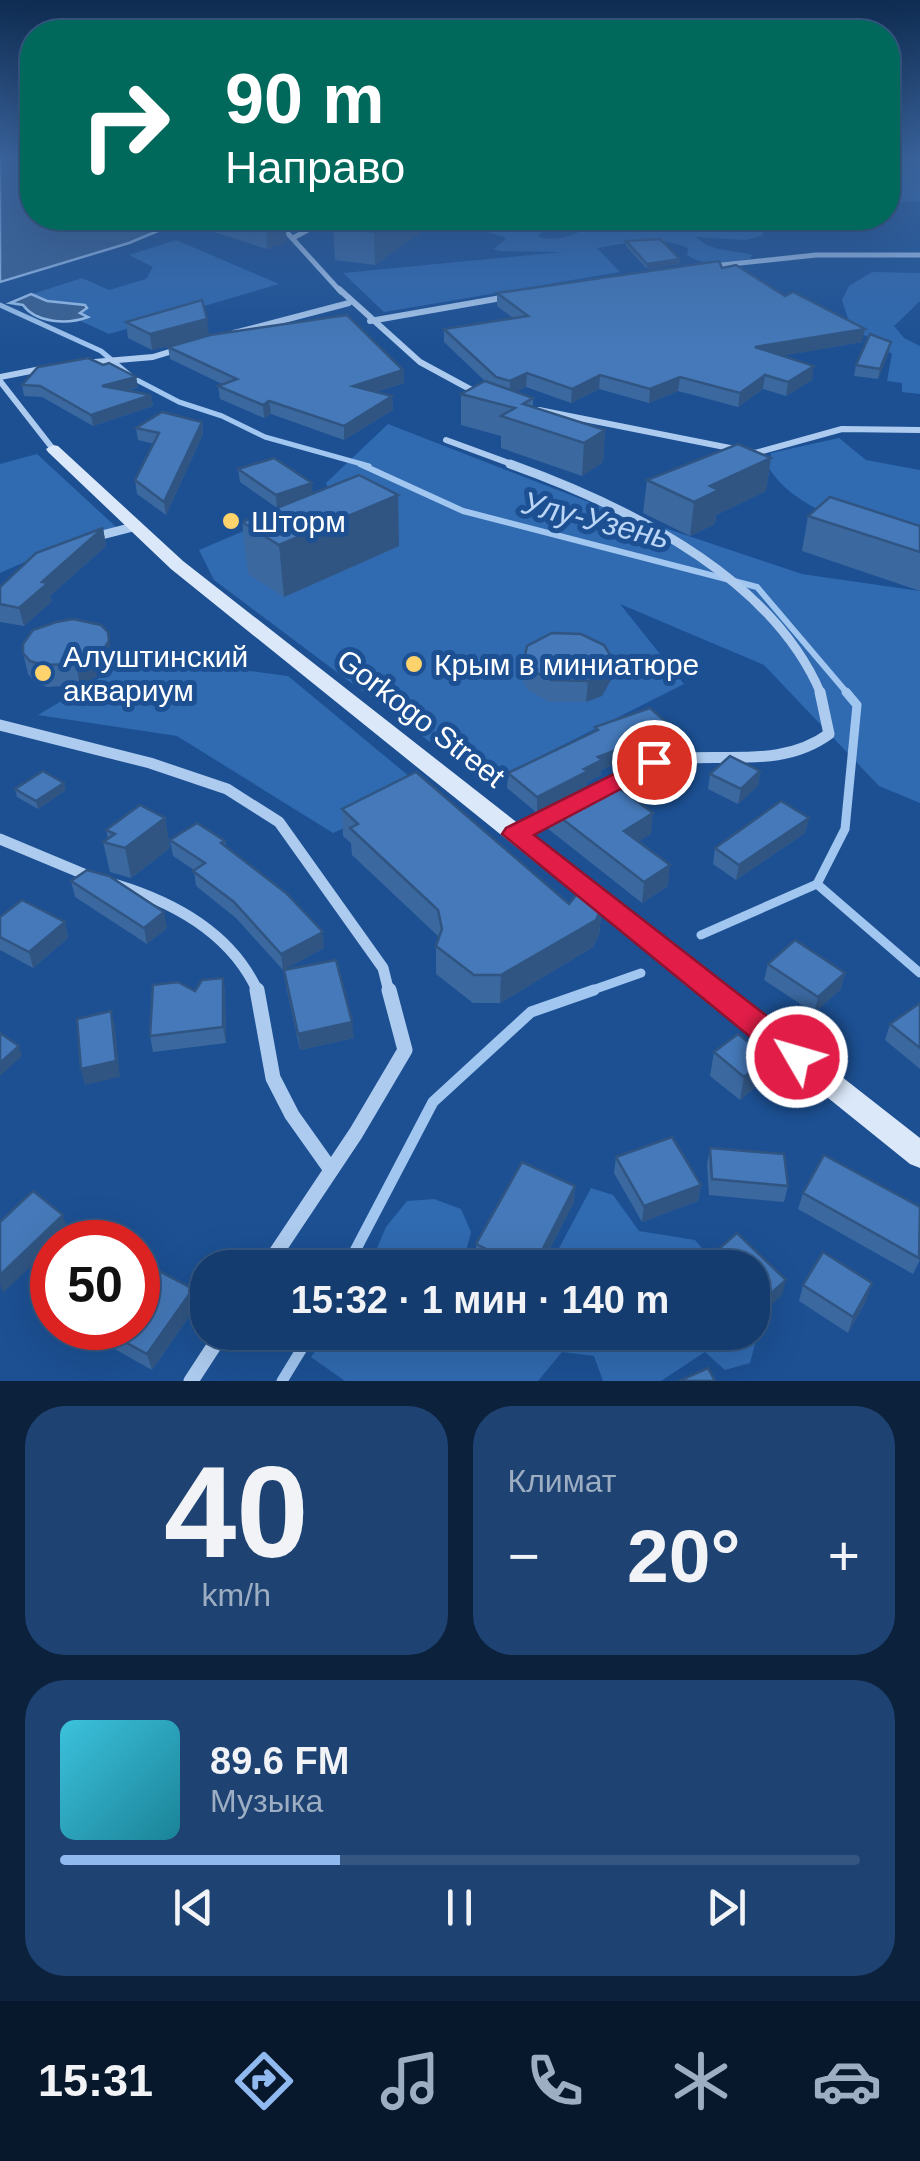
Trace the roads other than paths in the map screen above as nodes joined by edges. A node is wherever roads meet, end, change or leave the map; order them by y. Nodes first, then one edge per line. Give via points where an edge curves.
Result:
1 (286, 230) edge
2 (308, 230) edge
3 (293, 238) junction
4 (920, 255) edge
5 (708, 267) edge
6 (522, 294) edge
7 (349, 303) junction
8 (370, 320) junction
9 (228, 334) edge
10 (182, 348) edge
11 (73, 364) edge
12 (58, 366) edge
13 (0, 379) edge
14 (496, 399) edge
15 (525, 406) edge
16 (920, 430) edge
17 (446, 440) dead end
18 (53, 449) joint
19 (133, 527) junction
20 (76, 544) edge
21 (0, 725) edge
22 (590, 795) edge
23 (574, 804) edge
24 (515, 834) junction
25 (0, 839) edge
26 (920, 1155) edge
27 (331, 1170) junction
28 (278, 1250) edge
29 (211, 1350) edge
30 (191, 1381) edge

1 - 3 street
2 - 3 street
3 - 7 street
4 - 5 street via 816,255
6 - 8 street
7 - 8 street
7 - 9 street
8 - 14 street via 418,364
10 - 11 street
12 - 13 street
13 - 18 street, Gorkogo Street
15 - 16 street via 754,453 842,429
17 - 22 street via 621,507 708,562 790,641 820,691 828,734 817,746 782,755 654,762
18 - 19 main road, Gorkogo Street
19 - 20 street
19 - 24 main road, Gorkogo Street
21 - 27 street via 227,789 278,822 383,968 405,1050
23 - 24 street
24 - 26 main road, Gorkogo Street
25 - 27 street via 151,894 229,948 248,967 260,997 272,1076
27 - 28 street
29 - 30 street

